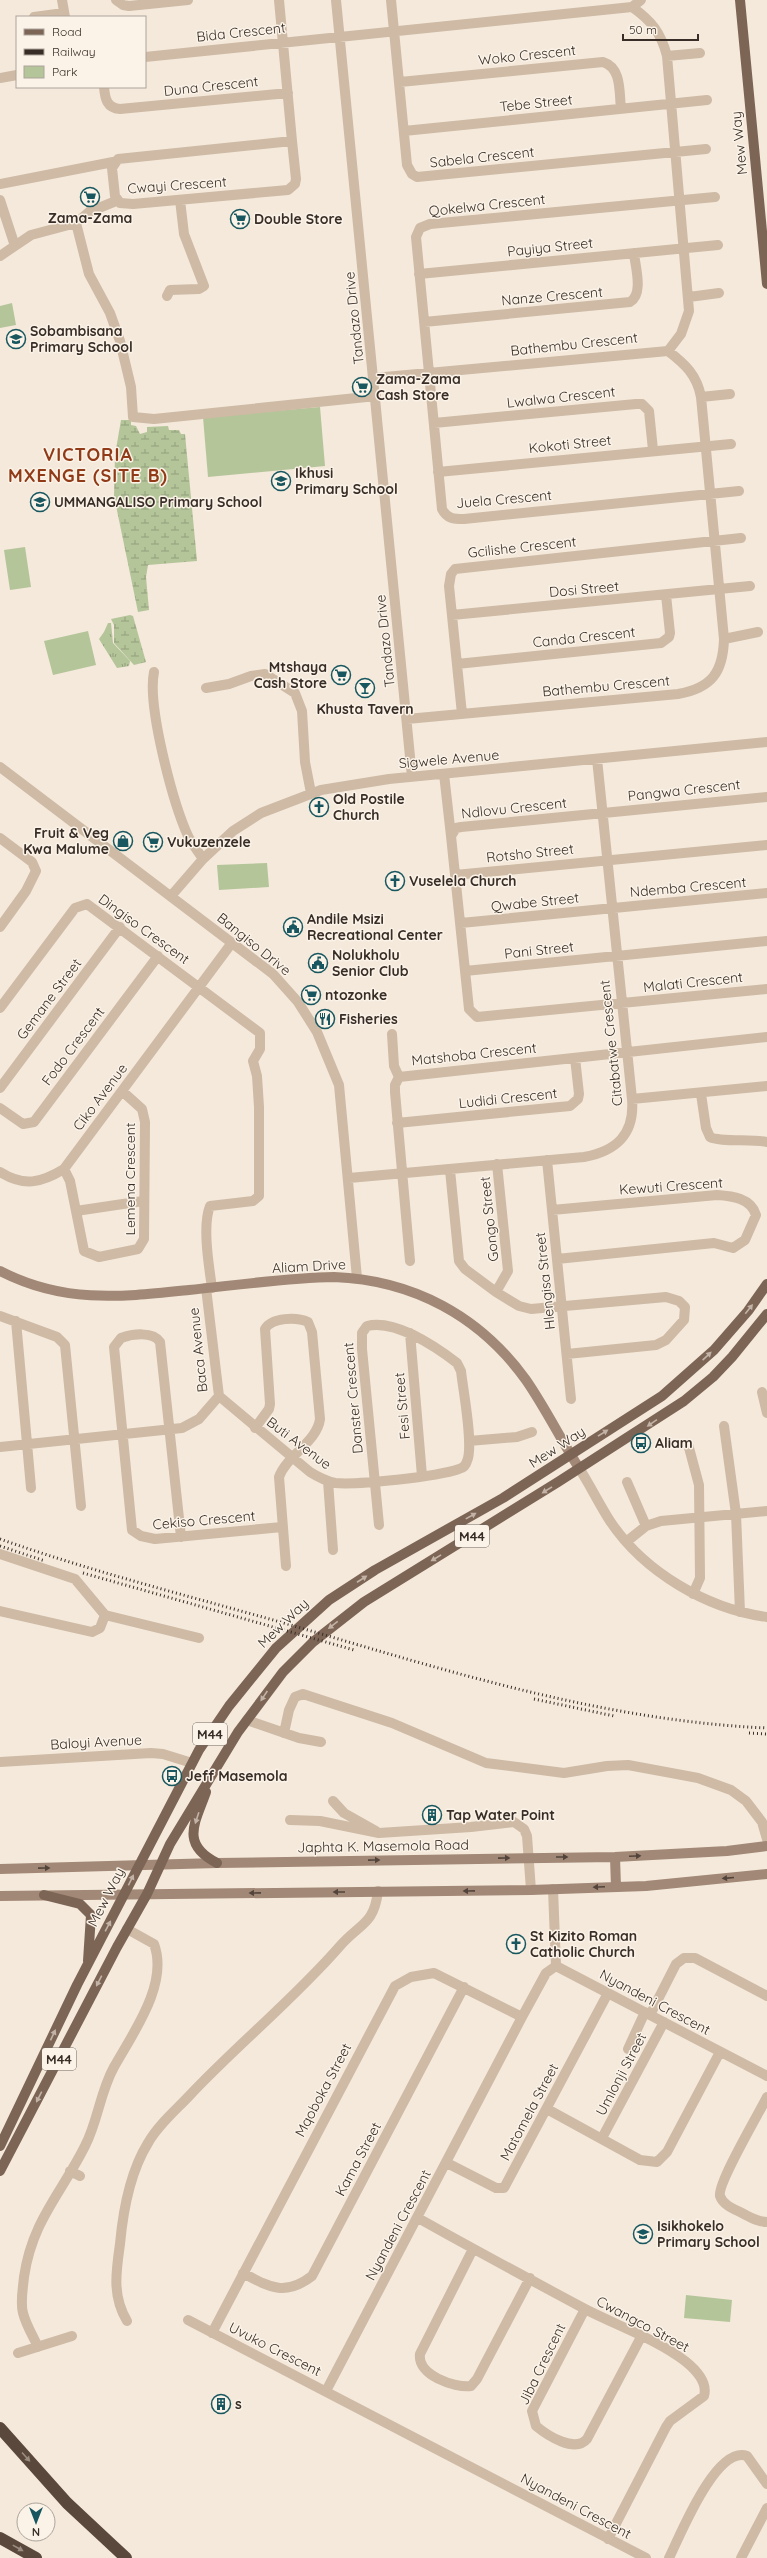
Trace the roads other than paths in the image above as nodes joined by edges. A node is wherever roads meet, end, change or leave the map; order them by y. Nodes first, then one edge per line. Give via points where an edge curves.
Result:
1 (62, 0) edge
2 (116, 0) edge
3 (188, 0) edge
4 (279, 0) edge
5 (336, 0) edge
6 (392, 0) edge
7 (641, 0) edge
8 (740, 0) edge
9 (632, 8) junction
10 (64, 15) edge
11 (49, 16) edge
12 (394, 32) junction
13 (340, 37) junction
14 (283, 42) junction
15 (700, 53) dead end
16 (667, 56) junction
17 (146, 57) edge
18 (16, 75) edge
19 (0, 78) edge
20 (400, 82) junction
21 (104, 88) edge
22 (288, 93) junction
23 (707, 100) dead end
24 (671, 104) junction
25 (621, 109) junction
26 (404, 131) junction
27 (292, 141) junction
28 (706, 149) dead end
29 (675, 151) junction
30 (113, 162) junction
31 (0, 184) edge
32 (715, 197) dead end
33 (0, 200) edge
34 (180, 200) junction
35 (680, 200) junction
36 (116, 201) junction
37 (76, 223) junction
38 (718, 245) dead end
39 (15, 246) junction
40 (684, 248) junction
41 (634, 253) junction
42 (0, 256) edge
43 (419, 274) junction
44 (767, 284) edge
45 (719, 293) dead end
46 (166, 296) dead end
47 (689, 297) junction
48 (424, 322) junction
49 (668, 351) junction
50 (428, 373) junction
51 (374, 378) junction
52 (730, 394) dead end
53 (376, 396) junction
54 (701, 397) junction
55 (434, 423) junction
56 (731, 444) dead end
57 (705, 446) junction
58 (653, 450) junction
59 (438, 472) junction
60 (739, 491) dead end
61 (710, 494) junction
62 (741, 538) dead end
63 (714, 542) junction
64 (750, 586) dead end
65 (718, 589) junction
66 (666, 595) junction
67 (452, 615) junction
68 (758, 632) dead end
69 (724, 638) junction
70 (457, 664) junction
71 (154, 672) dead end
72 (206, 688) dead end
73 (462, 714) junction
74 (407, 719) junction
75 (767, 742) edge
76 (597, 759) junction
77 (0, 767) edge
78 (444, 774) junction
79 (412, 777) junction
80 (311, 793) junction
81 (767, 797) edge
82 (603, 812) junction
83 (451, 836) junction
84 (1, 842) edge
85 (767, 845) edge
86 (203, 859) junction
87 (608, 860) junction
88 (455, 875) junction
89 (767, 893) edge
90 (171, 896) junction
91 (612, 908) junction
92 (461, 923) junction
93 (0, 927) edge
94 (120, 927) junction
95 (767, 941) edge
96 (231, 944) junction
97 (158, 956) junction
98 (616, 956) junction
99 (465, 971) junction
100 (199, 986) junction
101 (767, 989) edge
102 (622, 1004) junction
103 (0, 1008) edge
104 (392, 1034) dead end
105 (767, 1037) edge
106 (627, 1052) junction
107 (575, 1058) junction
108 (399, 1076) junction
109 (767, 1086) edge
110 (0, 1088) edge
111 (122, 1091) junction
112 (701, 1094) junction
113 (632, 1099) junction
114 (0, 1108) edge
115 (397, 1123) junction
116 (767, 1142) edge
117 (547, 1160) junction
118 (497, 1164) junction
119 (64, 1168) junction
120 (450, 1170) junction
121 (0, 1172) edge
122 (402, 1174) junction
123 (349, 1178) junction
124 (143, 1201) junction
125 (552, 1210) junction
126 (76, 1211) junction
127 (556, 1259) junction
128 (410, 1261) dead end
129 (0, 1271) edge
130 (357, 1278) junction
131 (767, 1284) edge
132 (209, 1288) junction
133 (496, 1292) junction
134 (562, 1306) junction
135 (767, 1314) edge
136 (0, 1316) edge
137 (16, 1321) junction
138 (410, 1334) junction
139 (567, 1354) junction
140 (762, 1392) dead end
141 (219, 1396) junction
142 (571, 1399) dead end
143 (767, 1413) edge
144 (724, 1426) dead end
145 (255, 1428) junction
146 (170, 1430) junction
147 (532, 1432) dead end
148 (122, 1434) junction
149 (74, 1438) junction
150 (468, 1441) junction
151 (26, 1444) junction
152 (688, 1444) dead end
153 (0, 1447) edge
154 (571, 1455) junction
155 (292, 1458) junction
156 (580, 1468) junction
157 (422, 1476) junction
158 (374, 1480) junction
159 (328, 1481) junction
160 (627, 1482) dead end
161 (30, 1488) dead end
162 (81, 1506) dead end
163 (767, 1511) edge
164 (736, 1514) junction
165 (698, 1518) junction
166 (378, 1524) dead end
167 (646, 1526) junction
168 (282, 1527) junction
169 (181, 1537) junction
170 (626, 1542) junction
171 (333, 1550) dead end
172 (0, 1554) edge
173 (286, 1566) dead end
174 (693, 1594) junction
175 (0, 1610) edge
176 (740, 1612) junction
177 (105, 1615) junction
178 (767, 1617) edge
179 (199, 1638) dead end
180 (247, 1720) junction
181 (284, 1733) junction
182 (321, 1742) dead end
183 (0, 1762) edge
184 (192, 1763) junction
185 (215, 1768) junction
186 (333, 1801) dead end
187 (290, 1820) dead end
188 (379, 1833) junction
189 (767, 1839) edge
190 (767, 1846) edge
191 (528, 1857) junction
192 (615, 1857) junction
193 (217, 1862) junction
194 (139, 1864) junction
195 (161, 1864) junction
196 (0, 1869) edge
197 (767, 1874) edge
198 (616, 1887) junction
199 (553, 1889) junction
200 (531, 1890) junction
201 (378, 1891) junction
202 (147, 1894) junction
203 (44, 1895) junction
204 (124, 1895) junction
205 (0, 1896) edge
206 (127, 1930) junction
207 (87, 1965) junction
208 (556, 1966) junction
209 (464, 1987) junction
210 (608, 1993) junction
211 (767, 1996) edge
212 (647, 2013) junction
213 (522, 2017) junction
214 (664, 2022) junction
215 (628, 2048) dead end
216 (720, 2052) junction
217 (767, 2076) edge
218 (767, 2097) edge
219 (547, 2109) junction
220 (602, 2138) junction
221 (0, 2146) edge
222 (447, 2163) junction
223 (0, 2171) edge
224 (70, 2171) junction
225 (80, 2176) dead end
226 (418, 2218) junction
227 (767, 2222) edge
228 (473, 2249) junction
229 (243, 2273) junction
230 (530, 2278) junction
231 (585, 2308) junction
232 (188, 2320) dead end
233 (127, 2321) dead end
234 (212, 2333) junction
235 (72, 2336) dead end
236 (641, 2337) junction
237 (38, 2347) junction
238 (18, 2353) dead end
239 (326, 2391) junction
240 (0, 2428) edge
241 (767, 2484) edge
242 (767, 2508) edge
243 (0, 2538) edge
244 (608, 2539) junction
245 (36, 2558) edge
246 (126, 2558) edge
247 (646, 2558) edge
248 (669, 2558) edge
249 (741, 2558) edge

1 - 10 street
2 - 3 street via 129,6
4 - 14 street, Cwayi Crescent
5 - 13 street, Tandazo Drive
6 - 12 street, Sabela Crescent
7 - 9 street
8 - 44 main road, Mew Way
9 - 12 street, Bida Crescent
9 - 16 street via 652,23 664,44
10 - 11 street
12 - 13 street, Bida Crescent
12 - 20 street, Sabela Crescent
13 - 14 street, Bida Crescent
13 - 51 street, Tandazo Drive
14 - 17 street, Bida Crescent
14 - 22 street, Cwayi Crescent
15 - 16 street
16 - 24 street
18 - 19 street
20 - 25 street, Woko Crescent via 603,62 609,64 616,72
20 - 26 street, Sabela Crescent
21 - 22 street, Duna Crescent via 109,106 120,109
22 - 27 street, Cwayi Crescent
23 - 24 street, Tebe Street
24 - 25 street, Tebe Street
24 - 29 street
25 - 26 street, Tebe Street
26 - 29 street, Sabela Crescent via 407,165 417,177
27 - 30 street via 125,157
27 - 34 street, Cwayi Crescent via 296,179 295,184 288,190
28 - 29 street
29 - 35 street
30 - 31 street
30 - 36 street, Cwayi Crescent via 112,176
32 - 35 street
33 - 39 street
34 - 36 street, Cwayi Crescent via 133,204
34 - 46 street via 184,234 204,286 199,289 170,290
35 - 40 street
35 - 43 street, Qokelwa Crescent via 424,225 416,237
36 - 37 street via 89,212
37 - 39 street via 31,235
37 - 53 street via 90,274 110,313 120,341 131,387 133,417 154,419
38 - 40 street, Payiya Street
39 - 42 street
40 - 41 street, Payiya Street
40 - 47 street
41 - 43 street, Payiya Street
41 - 48 street, Nanze Crescent via 638,293 630,302
43 - 48 street, Qokelwa Crescent
45 - 47 street
47 - 49 street via 686,324
48 - 50 street, Qokelwa Crescent
49 - 50 street, Bathembu Crescent
49 - 54 street, Bathembu Crescent via 696,377
50 - 51 street, Bathembu Crescent
50 - 55 street, Juela Crescent
51 - 53 street, Tandazo Drive
52 - 54 street
53 - 74 street, Tandazo Drive
54 - 57 street, Bathembu Crescent
55 - 58 street, Lwalwa Crescent via 642,404 649,411
55 - 59 street, Juela Crescent
56 - 57 street
57 - 58 street, Kokoti Street
57 - 61 street, Bathembu Crescent
58 - 59 street, Kokoti Street
59 - 61 street, Juela Crescent via 442,509 444,514 455,519
60 - 61 street
61 - 63 street, Bathembu Crescent
62 - 63 street
63 - 65 street, Bathembu Crescent
63 - 67 street, Gcilishe Crescent via 461,567 451,574 449,579
64 - 65 street
65 - 66 street, Dosi Street
65 - 69 street, Bathembu Crescent
66 - 67 street, Dosi Street
66 - 70 street, Canda Crescent via 670,633 661,643
67 - 70 street, Gcilishe Crescent
68 - 69 street
69 - 73 street, Bathembu Crescent via 720,666 704,685 691,691
70 - 73 street, Gcilishe Crescent
71 - 86 street via 151,685 153,704 169,775 183,824
72 - 80 street via 265,674 295,693 303,716 305,762
73 - 74 street, Bathembu Crescent
74 - 79 street, Tandazo Drive
75 - 76 street, Sigwele Avenue
76 - 78 street, Sigwele Avenue
76 - 82 street, Citabatwe Crescent
77 - 90 street, Bangiso Drive
78 - 79 street, Sigwele Avenue
78 - 83 street
79 - 80 street, Sigwele Avenue via 335,786
80 - 86 street, Sigwele Avenue via 251,819 217,844
81 - 82 street, Pangwa Crescent
82 - 83 street, Ndlovu Crescent via 461,826 456,828
82 - 87 street, Citabatwe Crescent
83 - 88 street, Ndlovu Crescent
84 - 93 street via 32,862 36,871 26,892
85 - 87 street
86 - 90 street, Sigwele Avenue
87 - 88 street, Rotsho Street
87 - 91 street, Citabatwe Crescent
88 - 92 street, Ndlovu Crescent
89 - 91 street, Ndemba Crescent
90 - 96 street, Bangiso Drive
91 - 92 street, Qwabe Street
91 - 98 street, Citabatwe Crescent
92 - 99 street, Ndlovu Crescent
94 - 97 street, Dingiso Crescent
94 - 103 street, Dingiso Crescent via 91,906 83,904 75,908
94 - 110 street, Gemane Street
95 - 98 street
96 - 100 street, Ciko Avenue
96 - 123 street, Bangiso Drive via 273,974 298,1002 321,1041 339,1085
97 - 100 street, Dingiso Crescent
97 - 114 street, Fodo Crescent via 34,1122 23,1124
98 - 99 street, Pani Street
98 - 102 street, Citabatwe Crescent
99 - 102 street, Ndlovu Crescent via 469,1009 477,1017
100 - 111 street, Ciko Avenue
100 - 132 street, Baca Avenue via 252,1026 260,1033 261,1038 260,1049 253,1062 257,1076 260,1120 259,1196 253,1201 210,1206 207,1217
101 - 102 street, Malati Crescent
102 - 106 street, Citabatwe Crescent
104 - 108 street via 394,1066
105 - 106 street
106 - 107 street, Matshoba Crescent
106 - 113 street, Citabatwe Crescent
107 - 108 street, Matshoba Crescent
107 - 115 street, Ludidi Crescent via 579,1094 570,1106
108 - 115 street, Matshoba Crescent via 395,1085
109 - 112 street
111 - 119 street, Ciko Avenue
111 - 124 street, Lemena Crescent via 138,1104 144,1114
112 - 113 street
112 - 116 street via 710,1138
113 - 117 street, Citabatwe Crescent via 631,1120 625,1134 614,1146 596,1154
115 - 122 street, Matshoba Crescent
117 - 118 street, Citabatwe Crescent
117 - 125 street, Hlengisa Street
118 - 120 street, Citabatwe Crescent
118 - 133 street, Gongo Street via 508,1271
119 - 121 street, Ciko Avenue via 38,1182 27,1183 14,1180
119 - 126 street via 70,1180
120 - 122 street, Citabatwe Crescent
120 - 133 street via 459,1261 469,1272
122 - 123 street, Citabatwe Crescent
122 - 128 street, Matshoba Crescent
123 - 130 street, Bangiso Drive
124 - 126 street
124 - 126 street, Lemena Crescent via 143,1242 136,1250 106,1256 94,1256 84,1251
125 - 127 street, Hlengisa Street
125 - 127 street, Kewuti Crescent via 717,1195 742,1199 753,1208 756,1215 745,1240 733,1248 714,1243
127 - 134 street, Hlengisa Street
129 - 132 main road, Aliam Drive via 34,1286 88,1297 109,1298
130 - 132 main road, Aliam Drive via 313,1277
130 - 154 main road, Aliam Drive via 415,1291 445,1305 478,1328 498,1345 525,1379
154 -> 131 main road, Mew Way / M44 via 676,1385 714,1350 748,1311
132 - 141 street, Baca Avenue
133 - 134 street via 525,1308
134 - 139 street, Hlengisa Street
134 - 139 street via 666,1297 679,1301 686,1311 682,1323 666,1340 656,1345
135 -> 156 main road, M44 via 732,1357 701,1386 657,1420
136 - 137 street
137 - 149 street via 57,1337 65,1345
137 - 151 street
138 - 150 street, Danster Crescent via 451,1358 460,1367
138 - 157 street, Fesi Street
138 - 158 street, Danster Crescent via 377,1325 367,1326 362,1333
139 - 142 street, Hlengisa Street
140 - 143 street
141 - 145 street, Buti Avenue
141 - 146 street, Baca Avenue via 200,1419
144 - 164 street
145 - 155 street, Buti Avenue
145 - 155 street via 270,1404 265,1329 274,1322 296,1319 308,1322 312,1332 320,1419 316,1429
146 - 148 street, Baca Avenue
146 - 148 street via 160,1342 154,1336 131,1336 118,1340 114,1346
146 - 169 street
147 - 150 street via 517,1437
148 - 149 street, Baca Avenue
148 - 169 street, Cekiso Crescent via 132,1530 148,1539
149 - 151 street, Baca Avenue
149 - 162 street
150 - 157 street, Buti Avenue via 469,1455 462,1468
151 - 153 street, Baca Avenue
151 - 161 street
152 - 165 street via 699,1485
154 - 156 main road, Aliam Drive
184 -> 154 main road, Mew Way / M44 via 228,1706 262,1664 329,1600 375,1570 503,1498
155 - 159 street, Buti Avenue via 315,1476
155 - 168 street via 284,1466 278,1481
156 - 170 street via 610,1521
156 -> 180 main road, M44 via 364,1602 313,1642 283,1672
157 - 158 street, Buti Avenue
158 - 159 street, Buti Avenue via 342,1483
158 - 166 street
159 - 171 street
160 - 167 street
163 - 164 street
164 - 165 street
164 - 176 street
165 - 167 street via 661,1521
165 - 174 street via 700,1578
167 - 170 street
168 - 169 street, Cekiso Crescent
168 - 173 street
170 - 174 street via 666,1577
172 - 177 street via 75,1579
174 - 176 street
175 - 177 street via 92,1632 100,1628
176 - 178 street
177 - 179 street
180 - 181 street
180 - 185 main road, M44
181 - 182 street
181 - 189 street via 290,1706 295,1696 303,1694 392,1723 486,1763 564,1773 628,1765 676,1773 698,1778 740,1795 758,1816
183 - 184 street, Baloyi Avenue via 151,1753
184 - 194 main road, Mew Way / M44
185 -> 193 main road via 196,1818 193,1836 198,1850
185 - 195 main road, M44
186 - 188 street via 344,1813
187 - 188 street via 320,1821
188 - 191 street via 514,1822 524,1829
192 -> 190 main road, Japhta K. Masemola Road via 727,1851
191 -> 192 main road, Japhta K. Masemola Road
193 -> 191 main road, Japhta K. Masemola Road
191 - 200 street
192 - 198 main road
193 - 195 main road, Japhta K. Masemola Road
194 - 195 main road, Japhta K. Masemola Road
196 -> 194 main road, Japhta K. Masemola Road via 113,1867
204 -> 194 main road, Mew Way / M44
195 - 202 main road, M44
197 -> 198 main road
198 -> 199 main road
199 - 200 main road
199 - 208 street
200 -> 201 main road
201 -> 202 main road
201 - 233 street via 376,1909 371,1917 350,1934 320,1969 217,2067 149,2142 128,2198 115,2276 121,2308
202 - 204 main road
202 - 206 main road, M44
203 - 204 main road
203 - 205 main road
203 - 207 main road via 80,1904 91,1915
207 -> 204 main road, Mew Way / M44
206 -> 223 main road, M44
206 - 224 street via 154,1944 158,1963 152,1992 140,2022 109,2076 94,2126
221 -> 207 main road, Mew Way / M44
208 - 210 street, Nyandeni Crescent
208 - 213 street, Nyandeni Crescent via 546,1973
209 - 213 street, Mqoboka Street
209 - 229 street, Mqoboka Street via 431,1972 406,1979 392,1991
209 - 229 street, Kama Street via 312,2276 296,2285 278,2289 267,2287
210 - 212 street, Nyandeni Crescent
210 - 219 street, Matomela Street
211 - 212 street via 695,1958 684,1958 676,1964
212 - 214 street, Nyandeni Crescent
212 - 215 street
213 - 222 street, Nyandeni Crescent
214 - 216 street, Nyandeni Crescent
214 - 220 street, Umlonji Street
216 - 217 street, Nyandeni Crescent
216 - 220 street via 660,2160 646,2162
218 - 227 street via 720,2191 726,2204 756,2220
219 - 220 street
219 - 222 street, Matomela Street via 504,2188 496,2188
222 - 226 street, Nyandeni Crescent
224 - 225 street
224 - 237 street via 43,2216 29,2250 23,2312
226 - 228 street, Cwangco Street
226 - 239 street, Nyandeni Crescent
228 - 230 street, Cwangco Street
228 - 230 street via 419,2359 425,2369 450,2383 464,2386 474,2383
229 - 234 street, Mqoboka Street
230 - 231 street, Cwangco Street
231 - 236 street, Cwangco Street
231 - 236 street, Jiba Crescent via 532,2411 536,2426 558,2439 579,2446 587,2439
232 - 234 street, Uvuko Crescent
234 - 239 street, Uvuko Crescent
235 - 237 street
236 - 244 street, Cwangco Street via 669,2351 691,2367 704,2385 705,2393 698,2403 670,2421 666,2427
237 - 238 street
239 - 244 street, Nyandeni Crescent
240 -> 246 highway via 67,2503
241 - 248 street via 747,2456 740,2455 728,2460 712,2475
242 - 249 street
243 -> 245 highway
244 - 247 street, Nyandeni Crescent

